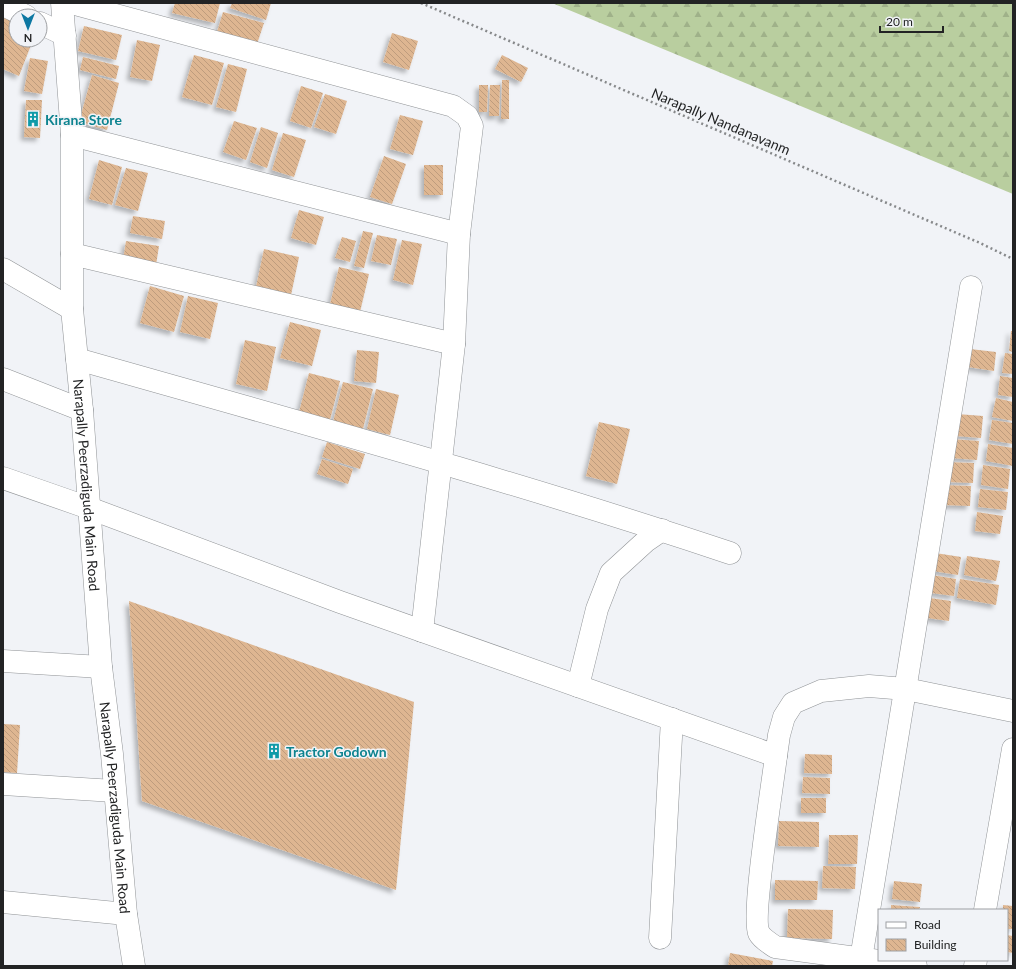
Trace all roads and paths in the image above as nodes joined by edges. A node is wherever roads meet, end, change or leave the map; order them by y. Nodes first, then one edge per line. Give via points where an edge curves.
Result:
1 (62, 3) edge
2 (72, 3) edge
3 (421, 3) edge
4 (48, 27) edge
5 (64, 35) junction
6 (72, 135) junction
7 (459, 234) junction
8 (72, 254) junction
9 (1013, 259) edge
10 (3, 269) edge
11 (971, 287) dead end
12 (72, 309) junction
13 (454, 344) junction
14 (77, 359) junction
15 (3, 379) edge
16 (82, 410) junction
17 (441, 464) junction
18 (3, 478) edge
19 (89, 508) junction
20 (662, 530) junction
21 (730, 553) dead end
22 (422, 631) junction
23 (3, 661) edge
24 (101, 667) junction
25 (578, 686) junction
26 (906, 689) junction
27 (1013, 711) edge
28 (672, 719) junction
29 (1013, 749) edge
30 (776, 756) junction
31 (3, 784) edge
32 (114, 791) junction
33 (3, 902) edge
34 (985, 909) edge
35 (126, 914) junction
36 (660, 938) dead end
37 (794, 958) edge
38 (861, 959) junction
39 (134, 966) edge
40 (916, 966) edge

1 - 5 street, Narapally Peerzadiguda Main Road
2 - 7 street via 453,106 467,116 472,126
3 - 9 path, Narapally Nandanavanm
4 - 5 street
5 - 6 street, Narapally Peerzadiguda Main Road
6 - 7 street
6 - 8 street, Narapally Peerzadiguda Main Road
7 - 13 street
8 - 12 street, Narapally Peerzadiguda Main Road
8 - 13 street
10 - 12 street
11 - 26 street
12 - 14 street, Narapally Peerzadiguda Main Road
13 - 17 street
14 - 16 street, Narapally Peerzadiguda Main Road
14 - 17 street
15 - 16 street
16 - 19 street, Narapally Peerzadiguda Main Road
17 - 20 street
17 - 22 street
18 - 19 street
19 - 22 street
19 - 24 street, Narapally Peerzadiguda Main Road
20 - 21 street
20 - 25 street via 646,541 611,574 597,609
22 - 25 street
23 - 24 street
24 - 32 street, Narapally Peerzadiguda Main Road
25 - 28 street
26 - 27 street
26 - 30 street via 869,686 821,691 792,703 784,717
26 - 38 street
28 - 30 street
28 - 36 street
29 - 34 street
30 - 37 street via 758,896 758,932 768,942
31 - 32 street
32 - 35 street, Narapally Peerzadiguda Main Road
33 - 35 street
35 - 39 street, Narapally Peerzadiguda Main Road
37 - 38 street
38 - 40 street

